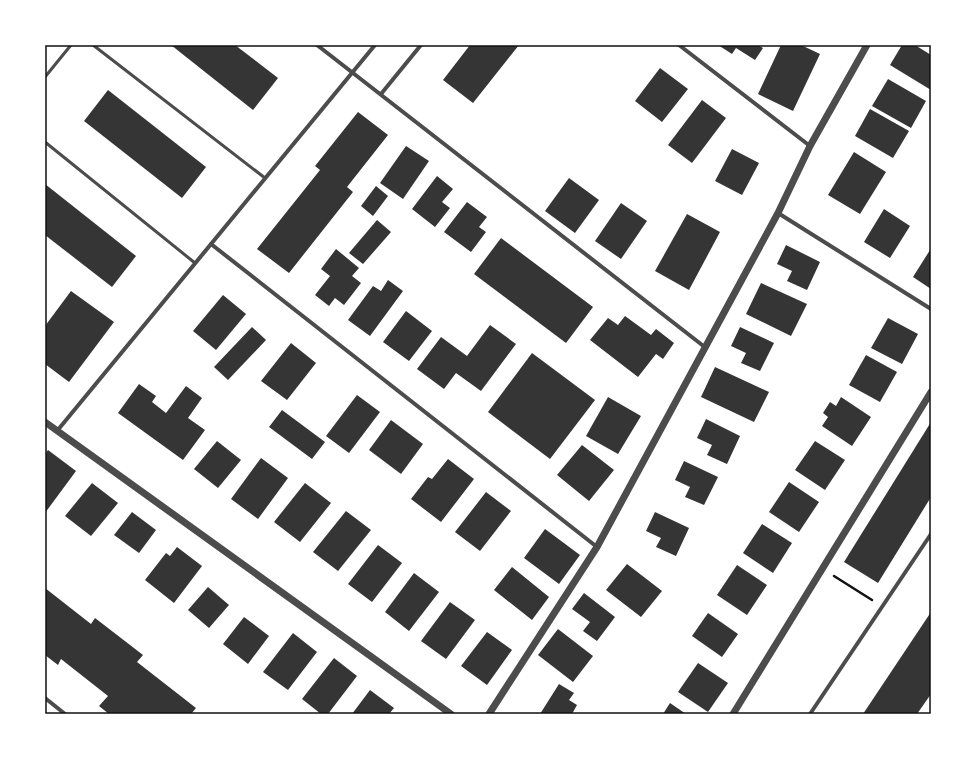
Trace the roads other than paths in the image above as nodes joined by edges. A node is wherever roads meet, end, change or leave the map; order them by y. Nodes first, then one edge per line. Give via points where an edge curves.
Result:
1 (71, 45) edge
2 (93, 45) edge
3 (317, 45) edge
4 (375, 45) edge
5 (421, 45) edge
6 (679, 45) edge
7 (868, 45) edge
8 (353, 72) junction
9 (45, 76) edge
10 (382, 94) junction
11 (45, 142) edge
12 (810, 146) junction
13 (265, 178) junction
14 (778, 213) junction
15 (211, 244) junction
16 (195, 263) junction
17 (931, 309) edge
18 (706, 348) junction
19 (931, 392) edge
20 (45, 422) edge
21 (57, 431) junction
22 (931, 534) edge
23 (597, 547) junction
24 (45, 698) edge
25 (65, 714) edge
26 (451, 714) edge
27 (489, 714) edge
28 (733, 714) edge
29 (810, 714) edge

1 - 9 lane
2 - 13 lane
3 - 8 street
4 - 8 street
5 - 10 street
6 - 12 street
7 - 12 street
8 - 10 street
8 - 13 street
10 - 18 street
11 - 16 lane
12 - 14 street
13 - 15 street
14 - 17 street
14 - 18 street
15 - 16 street
15 - 23 street
16 - 21 street
18 - 23 street
19 - 28 street
20 - 21 street
21 - 26 street
22 - 29 street
23 - 27 street
24 - 25 street

